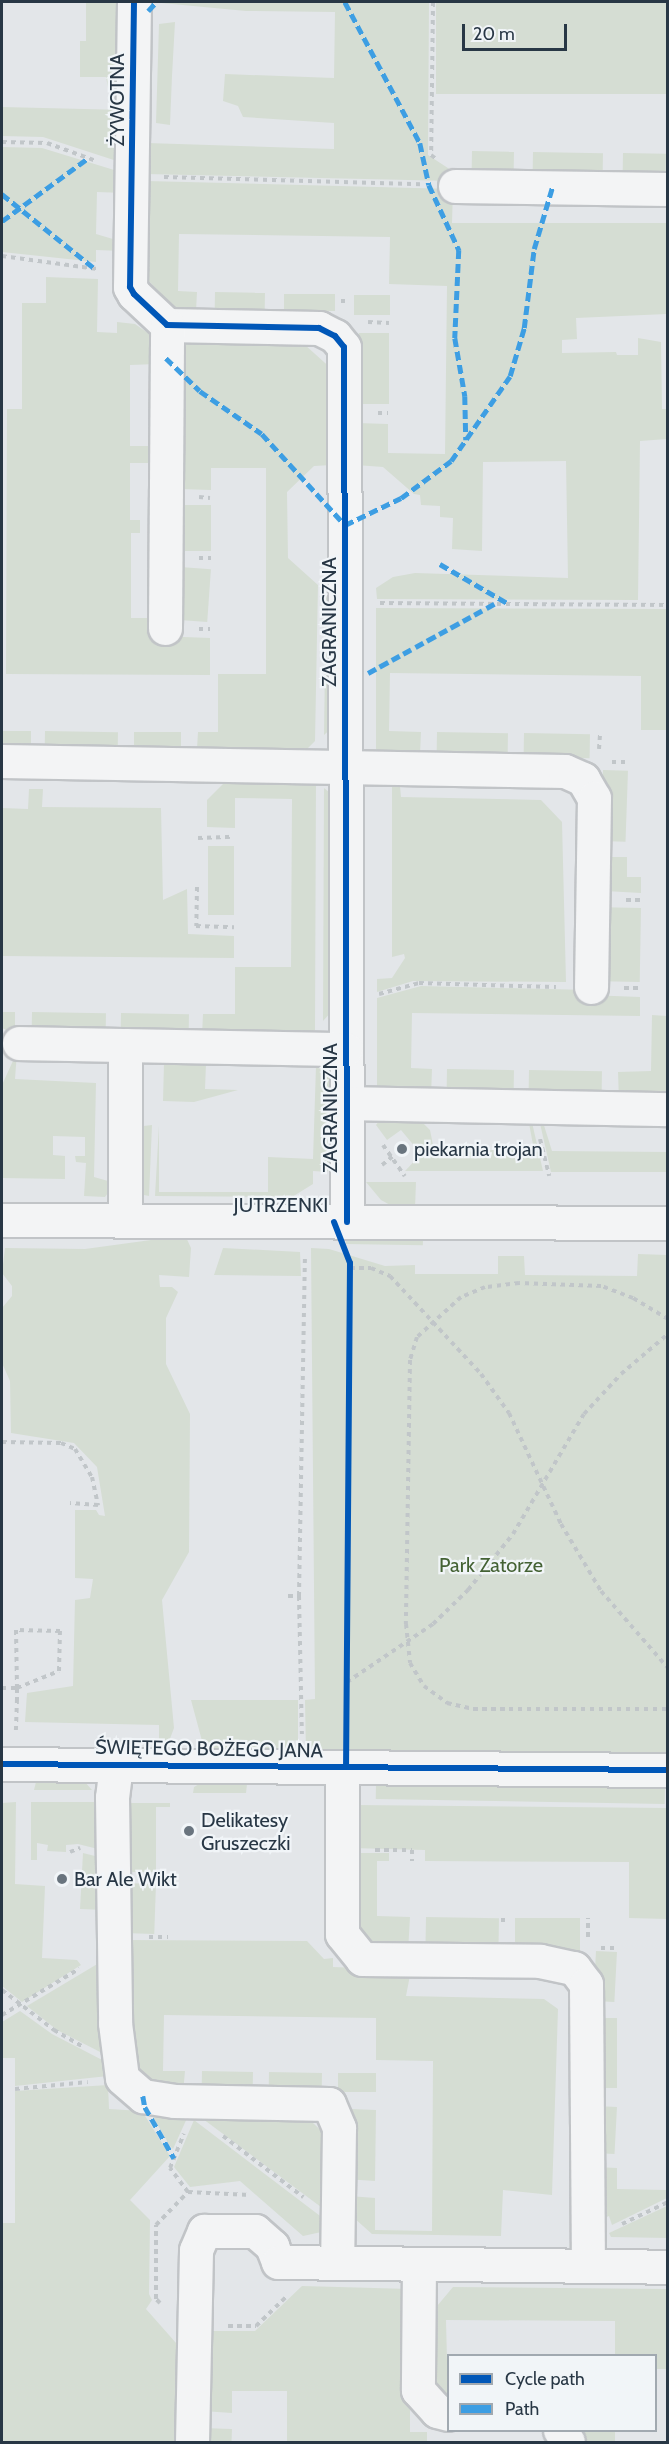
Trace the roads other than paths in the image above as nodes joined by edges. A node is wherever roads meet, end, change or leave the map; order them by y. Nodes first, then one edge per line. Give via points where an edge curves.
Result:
1 (134, 2) edge
2 (455, 186) road end
3 (668, 189) edge
4 (167, 325) junction
5 (165, 628) dead end
6 (2, 761) edge
7 (346, 765) junction
8 (591, 987) road end
9 (19, 1043) dead end
10 (125, 1045) junction
11 (346, 1049) junction
12 (347, 1103) junction
13 (668, 1109) edge
14 (2, 1220) edge
15 (124, 1221) junction
16 (347, 1222) junction
17 (668, 1223) edge
18 (2, 1764) edge
19 (116, 1765) junction
20 (342, 1767) junction
21 (668, 1770) edge
22 (588, 2253) junction
23 (337, 2263) junction
24 (419, 2264) junction
25 (668, 2267) edge
26 (447, 2414) edge
27 (192, 2442) edge

1 - 4 street, ŻYWOTNA via 130,287
2 - 3 street
4 - 5 street
4 - 7 street, ZAGRANICZNA via 319,328 335,336 344,347
6 - 7 street
7 - 8 street via 555,768 582,779 594,798
7 - 11 street, ZAGRANICZNA
9 - 10 street
10 - 11 street
10 - 15 street
11 - 12 street, ZAGRANICZNA
12 - 13 street
12 - 16 street, ZAGRANICZNA
14 - 15 street, JUTRZENKI
15 - 16 street, JUTRZENKI
16 - 17 street, JUTRZENKI
18 - 19 street, ŚWIĘTEGO BOŻEGO JANA
19 - 20 street, ŚWIĘTEGO BOŻEGO JANA
19 - 23 street via 112,1797 121,2073 143,2097 329,2104 339,2128
20 - 21 street, ŚWIĘTEGO BOŻEGO JANA
20 - 22 street via 342,1934 362,1959 540,1961 574,1968 586,1984
22 - 24 street
22 - 25 street
23 - 24 street
23 - 27 street via 278,2262 272,2246 255,2231 204,2230 196,2250
24 - 26 street via 418,2390 437,2411

